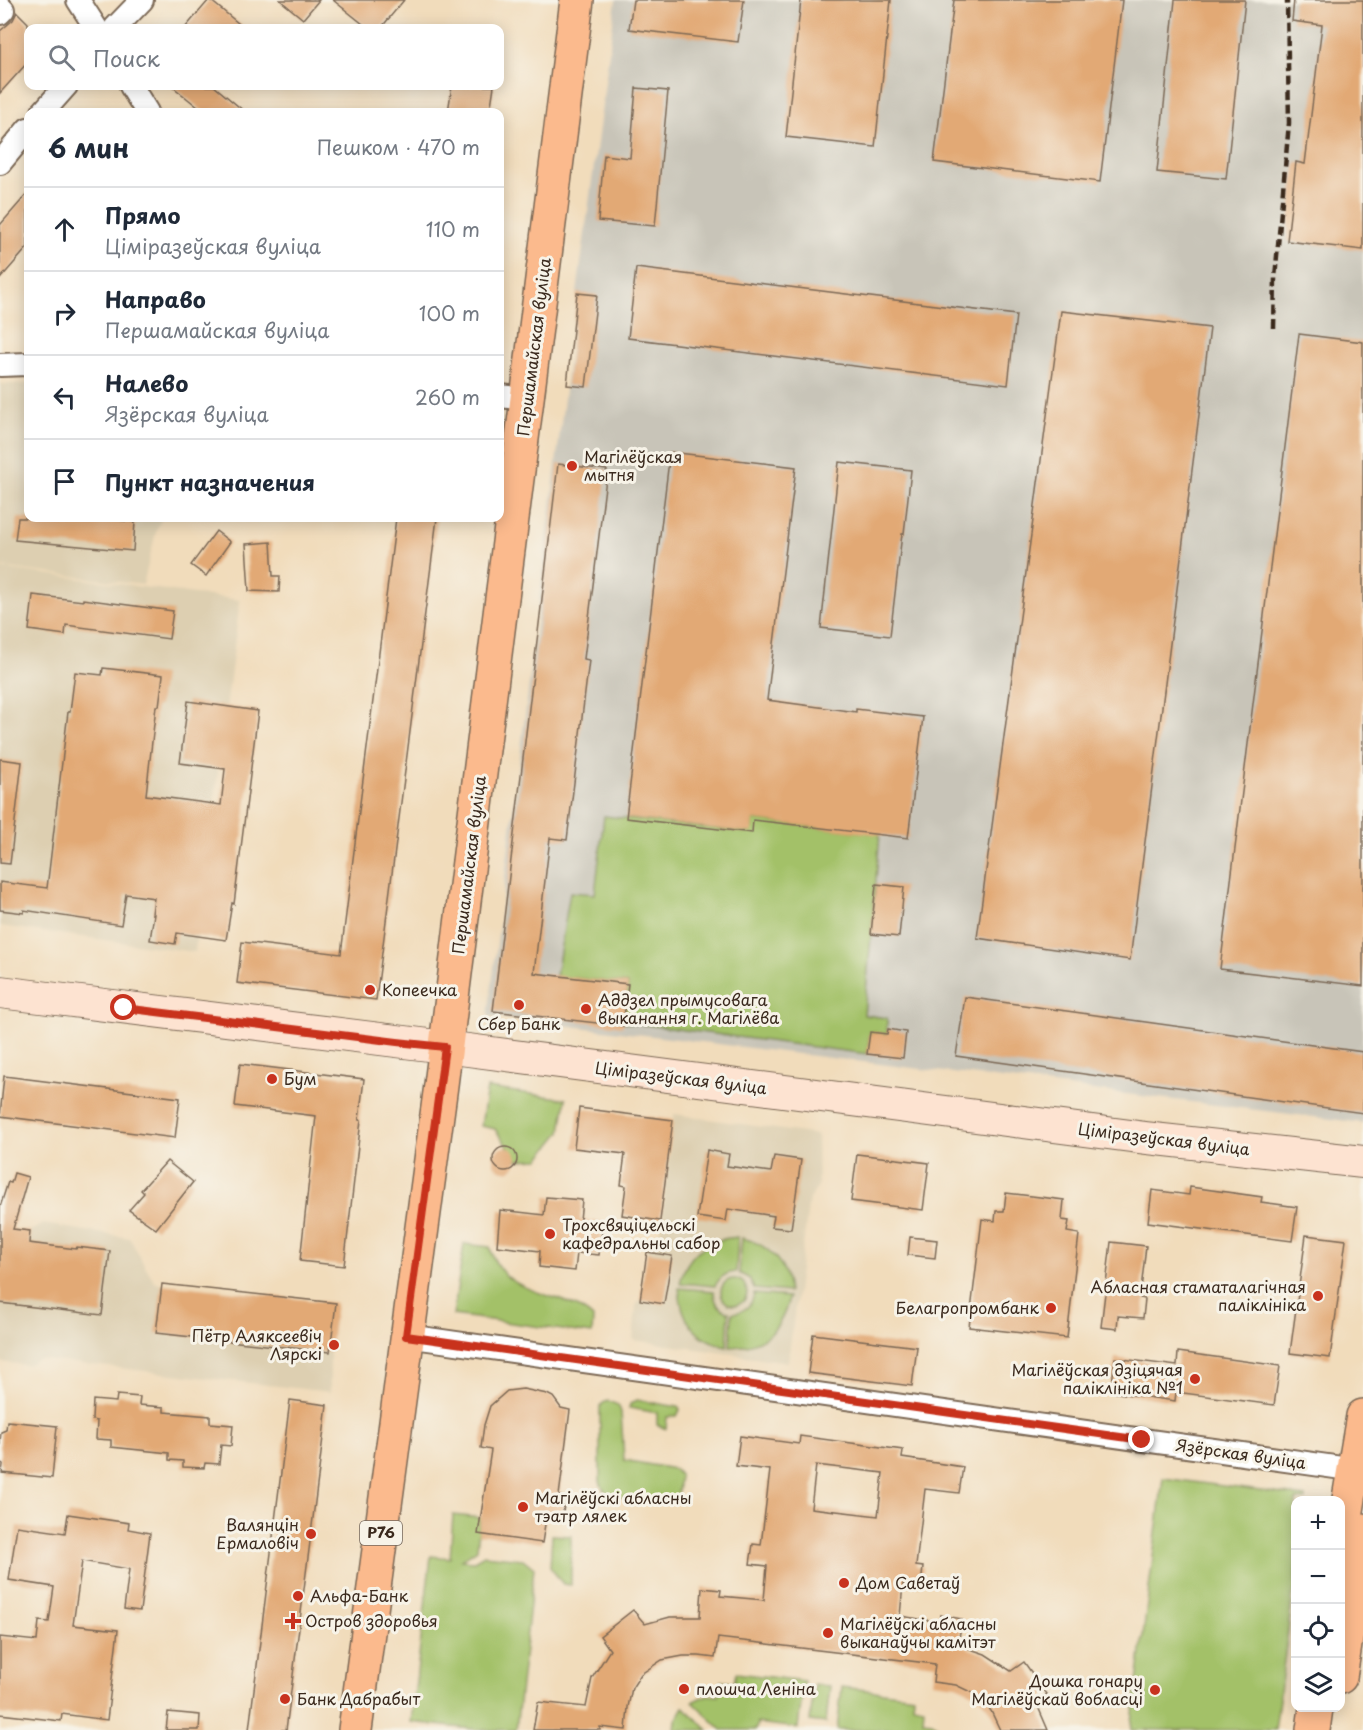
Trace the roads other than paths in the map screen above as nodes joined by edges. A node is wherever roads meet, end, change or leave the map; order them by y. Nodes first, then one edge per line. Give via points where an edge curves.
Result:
1 (78, 0) edge
2 (142, 0) edge
3 (578, 0) edge
4 (0, 7) edge
5 (0, 14) edge
6 (93, 24) edge
7 (119, 24) edge
8 (62, 90) edge
9 (133, 90) edge
10 (47, 108) edge
11 (144, 108) edge
12 (24, 134) edge
13 (0, 163) edge
14 (24, 364) edge
15 (0, 365) edge
16 (513, 398) edge
17 (504, 484) edge
18 (500, 522) edge
19 (0, 992) edge
20 (445, 1047) junction
21 (1363, 1162) edge
22 (406, 1336) junction
23 (1363, 1416) edge
24 (1358, 1470) edge
25 (1363, 1530) edge
26 (1341, 1550) edge
27 (1344, 1658) edge
28 (1315, 1712) edge
29 (1335, 1712) edge
30 (355, 1730) edge
31 (1313, 1730) edge
32 (1333, 1730) edge

1 - 6 street
2 - 7 street
3 - 16 main road, Першамайская вуліца / Р76
4 - 5 street
8 - 10 street
9 - 11 street
12 - 13 street
14 - 15 street
16 - 17 main road, Першамайская вуліца / Р76
18 - 20 main road, Першамайская вуліца / Р76
19 - 20 main road, Ціміразеўская вуліца
20 - 21 main road, Ціміразеўская вуліца
20 - 22 main road, Першамайская вуліца / Р76
22 - 24 street, Язёрская вуліца
22 - 30 main road, Першамайская вуліца / Р76
23 - 24 main road
24 - 26 main road
25 - 27 main road
28 - 31 main road
29 - 32 main road

